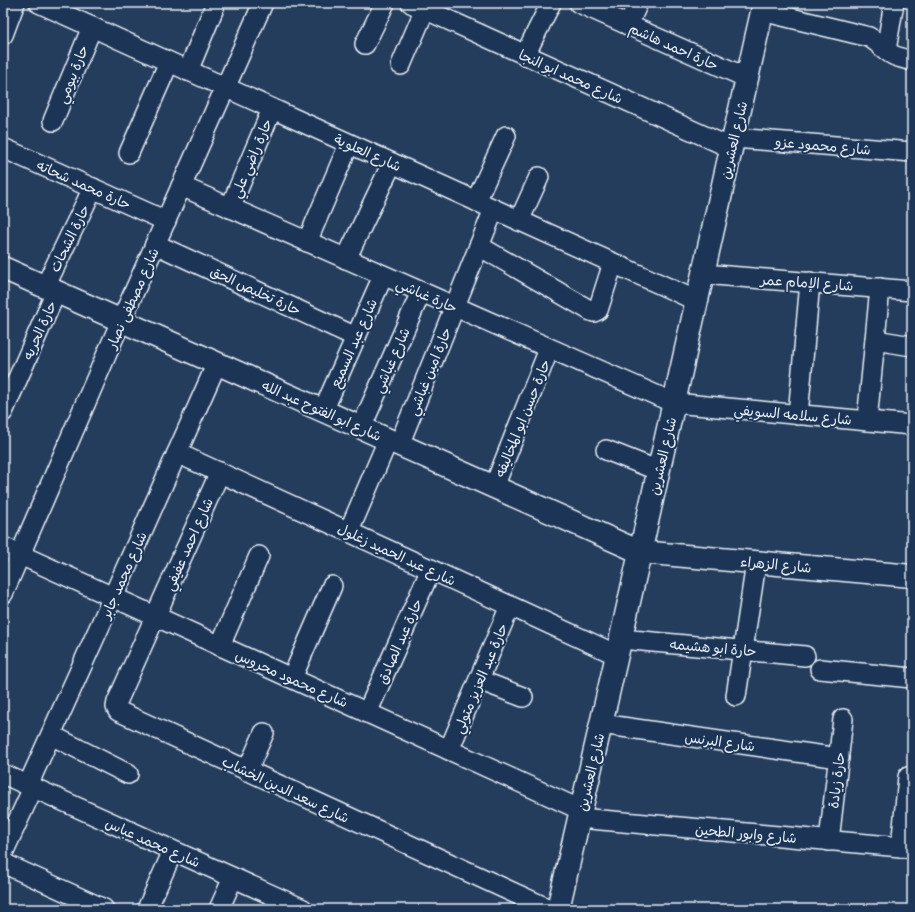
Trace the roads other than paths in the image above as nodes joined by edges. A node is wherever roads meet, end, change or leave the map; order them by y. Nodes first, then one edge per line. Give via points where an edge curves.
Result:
1 (16, 3) edge
2 (39, 3) edge
3 (262, 3) edge
4 (385, 3) edge
5 (551, 3) edge
6 (579, 3) edge
7 (638, 3) edge
8 (894, 3) edge
9 (418, 6) edge
10 (763, 7) edge
11 (214, 8) dead end
12 (628, 25) junction
13 (92, 27) junction
14 (3, 35) edge
15 (365, 44) dead end
16 (886, 50) junction
17 (525, 55) junction
18 (912, 61) edge
19 (169, 62) junction
20 (401, 65) dead end
21 (188, 70) junction
22 (747, 78) junction
23 (225, 87) junction
24 (272, 109) junction
25 (53, 121) dead end
26 (506, 136) dead end
27 (732, 143) junction
28 (349, 144) junction
29 (3, 148) edge
30 (912, 152) edge
31 (129, 153) dead end
32 (392, 163) junction
33 (540, 176) dead end
34 (181, 186) junction
35 (93, 188) junction
36 (476, 201) junction
37 (230, 208) junction
38 (494, 209) junction
39 (166, 221) junction
40 (519, 221) junction
41 (307, 242) junction
42 (155, 244) junction
43 (479, 246) junction
44 (346, 259) junction
45 (613, 263) junction
46 (3, 268) edge
47 (703, 274) junction
48 (383, 276) junction
49 (810, 282) junction
50 (880, 288) junction
51 (51, 289) junction
52 (912, 291) edge
53 (421, 292) junction
54 (697, 301) junction
55 (454, 307) junction
56 (121, 321) junction
57 (356, 337) junction
58 (875, 340) junction
59 (912, 346) edge
60 (549, 349) junction
61 (217, 363) junction
62 (674, 404) junction
63 (323, 411) junction
64 (3, 412) edge
65 (798, 414) junction
66 (867, 421) junction
67 (912, 425) edge
68 (361, 428) junction
69 (394, 442) junction
70 (606, 450) dead end
71 (177, 453) junction
72 (658, 471) junction
73 (220, 472) junction
74 (494, 487) junction
75 (349, 531) junction
76 (11, 551) edge
77 (640, 552) junction
78 (259, 556) dead end
79 (756, 563) junction
80 (431, 569) junction
81 (912, 576) edge
82 (332, 586) dead end
83 (3, 594) edge
84 (113, 597) junction
85 (510, 606) junction
86 (156, 616) junction
87 (220, 646) junction
88 (619, 647) junction
89 (743, 650) junction
90 (805, 656) dead end
91 (820, 669) dead end
92 (292, 678) junction
93 (912, 678) edge
94 (479, 680) junction
95 (736, 696) dead end
96 (523, 697) dead end
97 (367, 712) junction
98 (843, 719) dead end
99 (601, 724) junction
100 (264, 733) dead end
101 (50, 735) junction
102 (449, 750) junction
103 (839, 758) junction
104 (247, 771) junction
105 (3, 774) edge
106 (128, 774) dead end
107 (908, 777) dead end
108 (31, 787) junction
109 (580, 814) junction
110 (829, 841) junction
111 (906, 848) edge
112 (173, 851) junction
113 (3, 853) edge
114 (3, 863) edge
115 (233, 878) junction
116 (296, 908) edge
117 (104, 909) edge
118 (147, 909) edge
119 (219, 909) edge
120 (549, 909) edge
121 (558, 909) edge

1 - 14 street
2 - 13 street, شارع العلوية
3 - 23 street, شارع مصطفى نصار
4 - 15 street
5 - 17 street
6 - 12 street, حارة احمد هاشم
7 - 12 street
8 - 16 street
9 - 17 street, شارع محمد ابو النجا
9 - 20 street
10 - 16 street via 869,37
10 - 22 street, شارع العشرين
11 - 21 street
12 - 22 street, حارة احمد هاشم
13 - 19 street, شارع العلوية
13 - 25 street, حارة بيومي
16 - 18 street via 897,57
17 - 27 street, شارع محمد ابو النجا
19 - 21 street, شارع العلوية
19 - 31 street
21 - 23 street, شارع العلوية
22 - 27 street, شارع العشرين
23 - 24 street, شارع العلوية
23 - 34 street, شارع مصطفى نصار
24 - 28 street, شارع العلوية
24 - 37 street, حارة راضي علي
26 - 36 street
27 - 30 street, شارع محمود عزو
27 - 47 street, شارع العشرين
28 - 32 street, شارع العلوية
28 - 41 street
29 - 35 street, حارة محمد شحاته
32 - 36 street, شارع العلوية
32 - 44 street
33 - 40 street
34 - 37 street, حارة غباشي
34 - 39 street, شارع مصطفى نصار
35 - 39 street, حارة محمد شحاته
35 - 51 street, حارة الشحات
36 - 38 street, شارع العلوية
37 - 41 street, حارة غباشي
38 - 40 street, شارع العلوية
38 - 43 street, حارة امين غباشي
39 - 42 street, شارع مصطفى نصار
40 - 45 street, شارع العلوية
41 - 44 street, حارة غباشي
42 - 56 street, شارع مصطفى نصار
42 - 57 street, حارة تخليص الحق
43 - 45 street via 591,312 598,310
43 - 55 street, حارة امين غباشي
44 - 48 street, حارة غباشي
45 - 54 street, شارع العلوية
46 - 51 street, شارع ابو الفتوح عبد الله
47 - 49 street, شارع الإمام عمر
47 - 54 street, شارع العشرين
48 - 53 street, حارة غباشي
48 - 57 street, شارع عبد السميع
49 - 50 street, شارع الإمام عمر
49 - 65 street
50 - 52 street, شارع الإمام عمر
50 - 58 street
51 - 56 street, شارع ابو الفتوح عبد الله
51 - 64 street, حارة الحريه
53 - 55 street, حارة غباشي
53 - 68 street, شارع غباشي
54 - 62 street, شارع العشرين
55 - 60 street, حارة غباشي
55 - 69 street, حارة امين غباشي
56 - 61 street, شارع ابو الفتوح عبد الله
56 - 76 street, شارع مصطفى نصار
57 - 63 street, شارع عبد السميع
58 - 59 street
58 - 66 street
60 - 62 street, حارة غباشي
60 - 74 street, حارة حسن ابو المخاليفه
61 - 63 street, شارع ابو الفتوح عبد الله
61 - 71 street, شارع محمد جابر
62 - 65 street, شارع سلامه السويفي
62 - 72 street, شارع العشرين
63 - 68 street, شارع ابو الفتوح عبد الله
65 - 66 street, شارع سلامه السويفي
66 - 67 street, شارع سلامه السويفي
68 - 69 street, شارع ابو الفتوح عبد الله
69 - 74 street, شارع ابو الفتوح عبد الله
69 - 75 street, حارة امين غباشي
70 - 72 street
71 - 73 street, شارع عبد الحميد زغلول
71 - 84 street, شارع محمد جابر
72 - 77 street, شارع العشرين
73 - 75 street, شارع عبد الحميد زغلول
73 - 86 street, شارع احمد عفيفي
74 - 77 street, شارع ابو الفتوح عبد الله
75 - 80 street, شارع عبد الحميد زغلول
76 - 83 street, شارع مصطفى نصار
76 - 84 street, شارع محمود محروس
77 - 79 street, شارع الزهراء
77 - 88 street, شارع العشرين
78 - 87 street
79 - 81 street, شارع الزهراء
79 - 89 street
80 - 85 street, شارع عبد الحميد زغلول
80 - 97 street, حارة عبد الصادق
82 - 92 street
84 - 86 street, شارع محمود محروس
84 - 101 street, شارع محمد جابر
85 - 88 street, شارع عبد الحميد زغلول
85 - 94 street, حارة عبد العزيز متولي
86 - 87 street, شارع محمود محروس
86 - 104 street, شارع سعد الدين الخشاب via 117,702 118,711
87 - 92 street, شارع محمود محروس
88 - 89 street, حارة ابو هشيمه
88 - 99 street, شارع العشرين
89 - 90 street, حارة ابو هشيمه
89 - 95 street
91 - 93 street
92 - 97 street, شارع محمود محروس
94 - 96 street
94 - 102 street, حارة عبد العزيز متولي
97 - 102 street, شارع محمود محروس
98 - 103 street, حارة زيادة
99 - 103 street, شارع البرنس
99 - 109 street, شارع العشرين
100 - 104 street
101 - 106 street
101 - 108 street, شارع محمد جابر
102 - 109 street, شارع محمود محروس
103 - 110 street, حارة زيادة
104 - 120 street, شارع سعد الدين الخشاب
105 - 108 street, شارع محمد عباس
107 - 111 street
108 - 112 street, شارع محمد عباس
108 - 113 street, شارع محمد جابر
109 - 110 street, شارع وابور الطحين
109 - 121 street, شارع العشرين
110 - 111 street, شارع وابور الطحين
112 - 115 street, شارع محمد عباس
112 - 118 street
114 - 117 street
115 - 116 street, شارع محمد عباس
115 - 119 street

